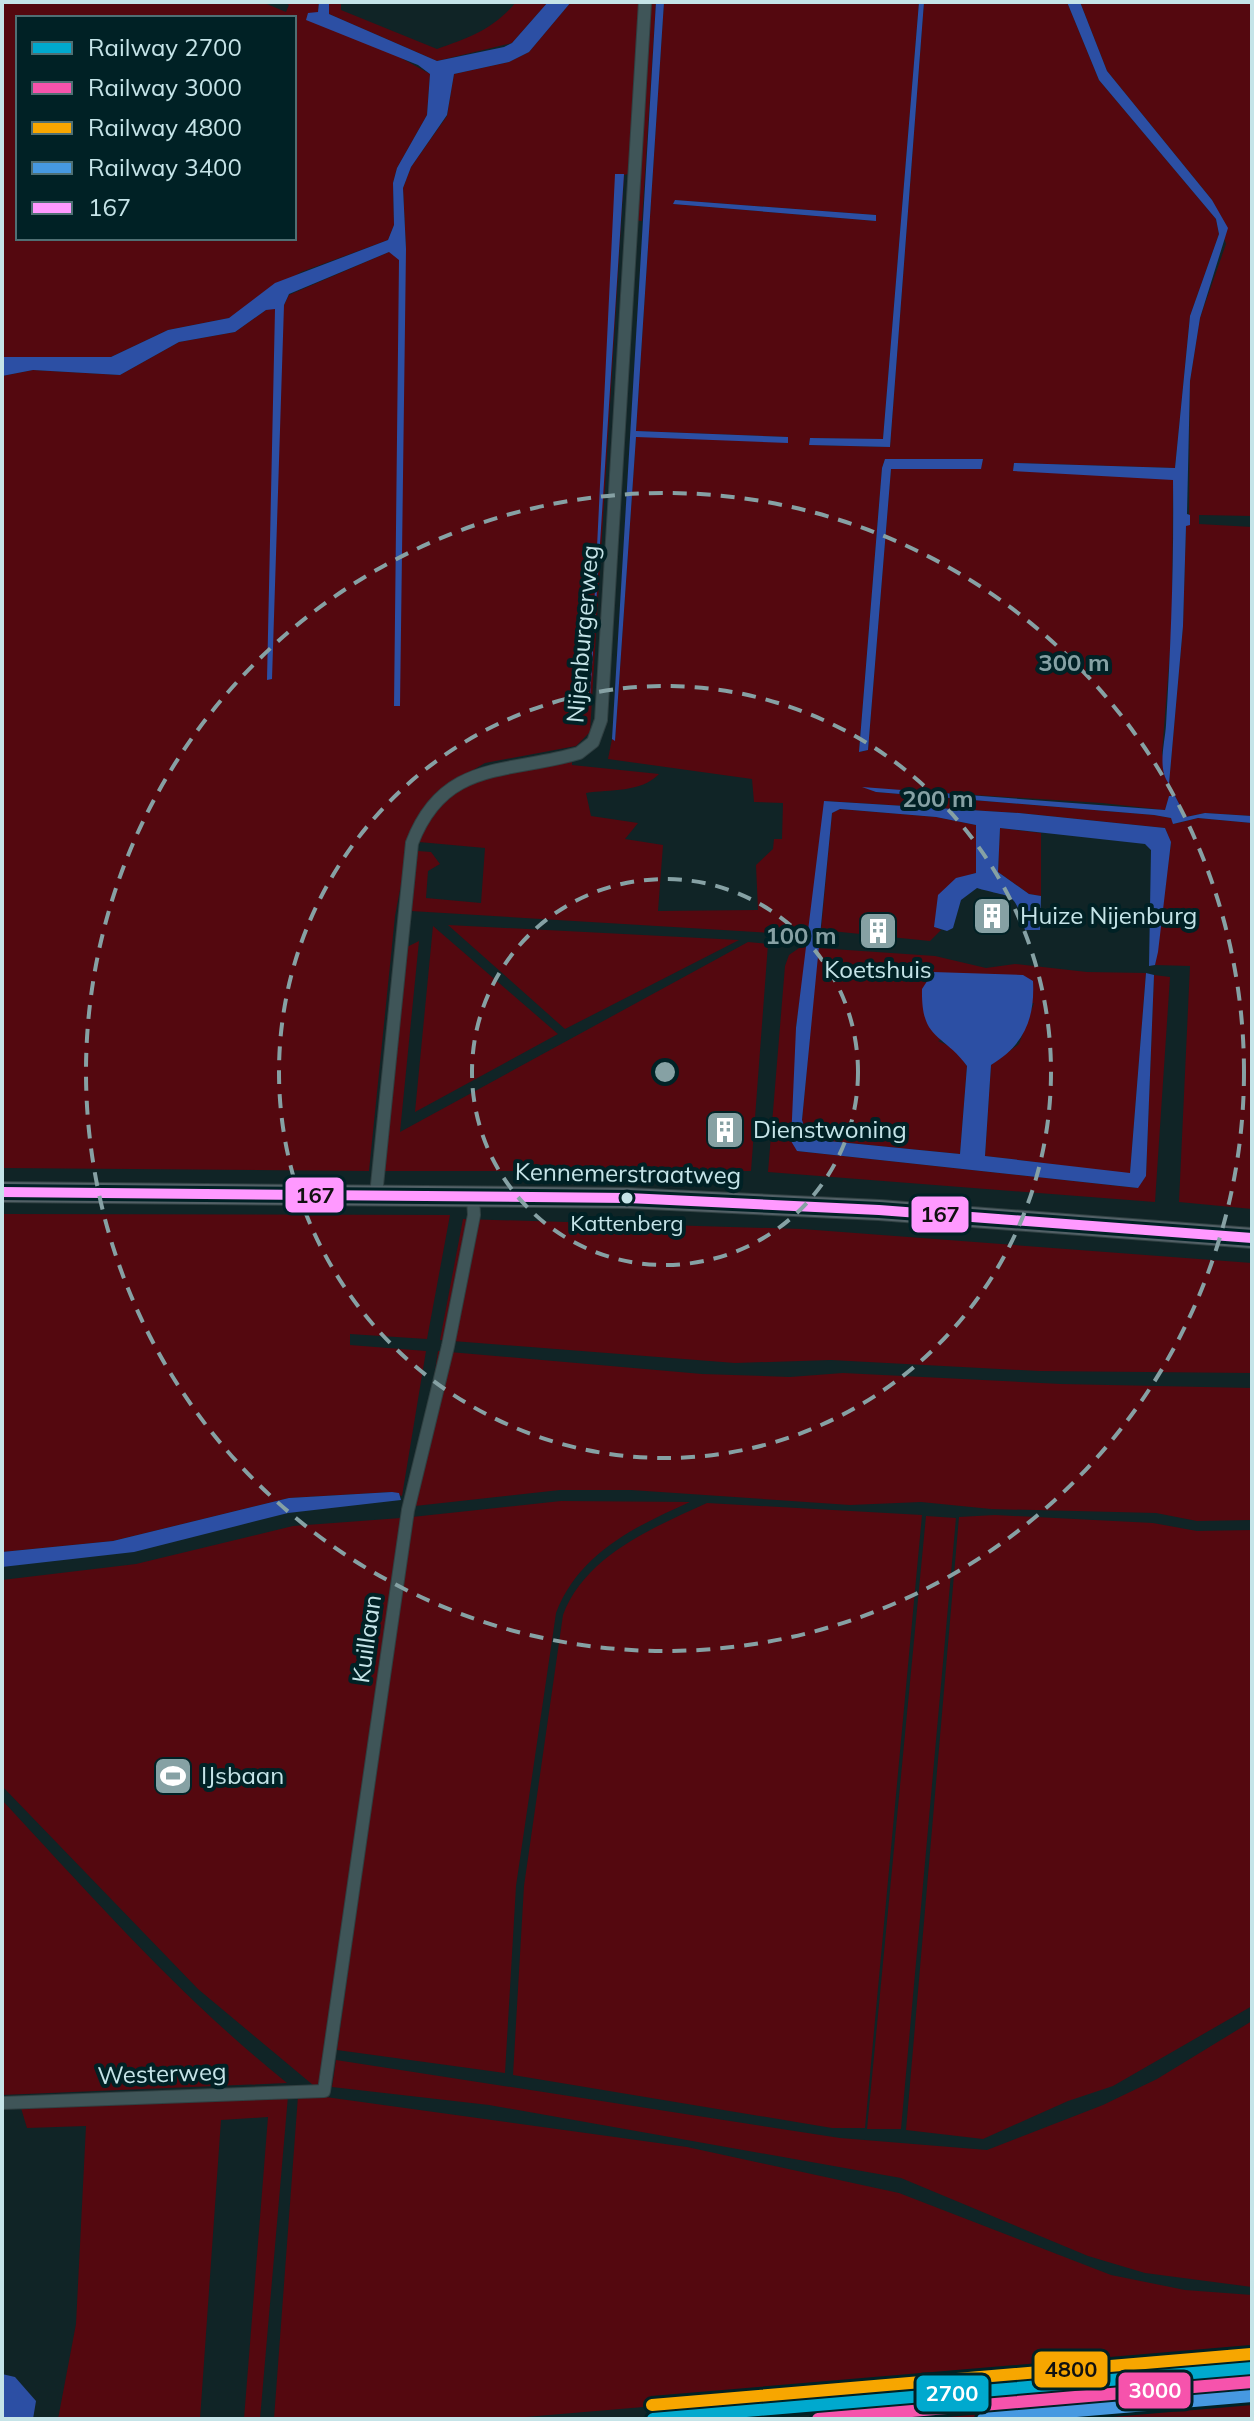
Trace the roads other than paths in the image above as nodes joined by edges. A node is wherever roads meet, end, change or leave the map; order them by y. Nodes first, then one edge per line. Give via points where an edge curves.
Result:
1 (645, 2) edge
2 (2, 1192) edge
3 (376, 1195) junction
4 (473, 1206) junction
5 (1252, 1238) edge
6 (324, 2091) joint
7 (2, 2103) edge

1 - 3 street, Nijenburgerweg via 601,720 593,742 579,753 474,775 452,786 418,828 412,843
2 - 3 main road, Kennemerstraatweg
3 - 4 main road, Kennemerstraatweg
4 - 5 main road, Kennemerstraatweg via 628,1198 756,1203
4 - 6 street, Kuillaan via 408,1510
6 - 7 street, Westerweg

